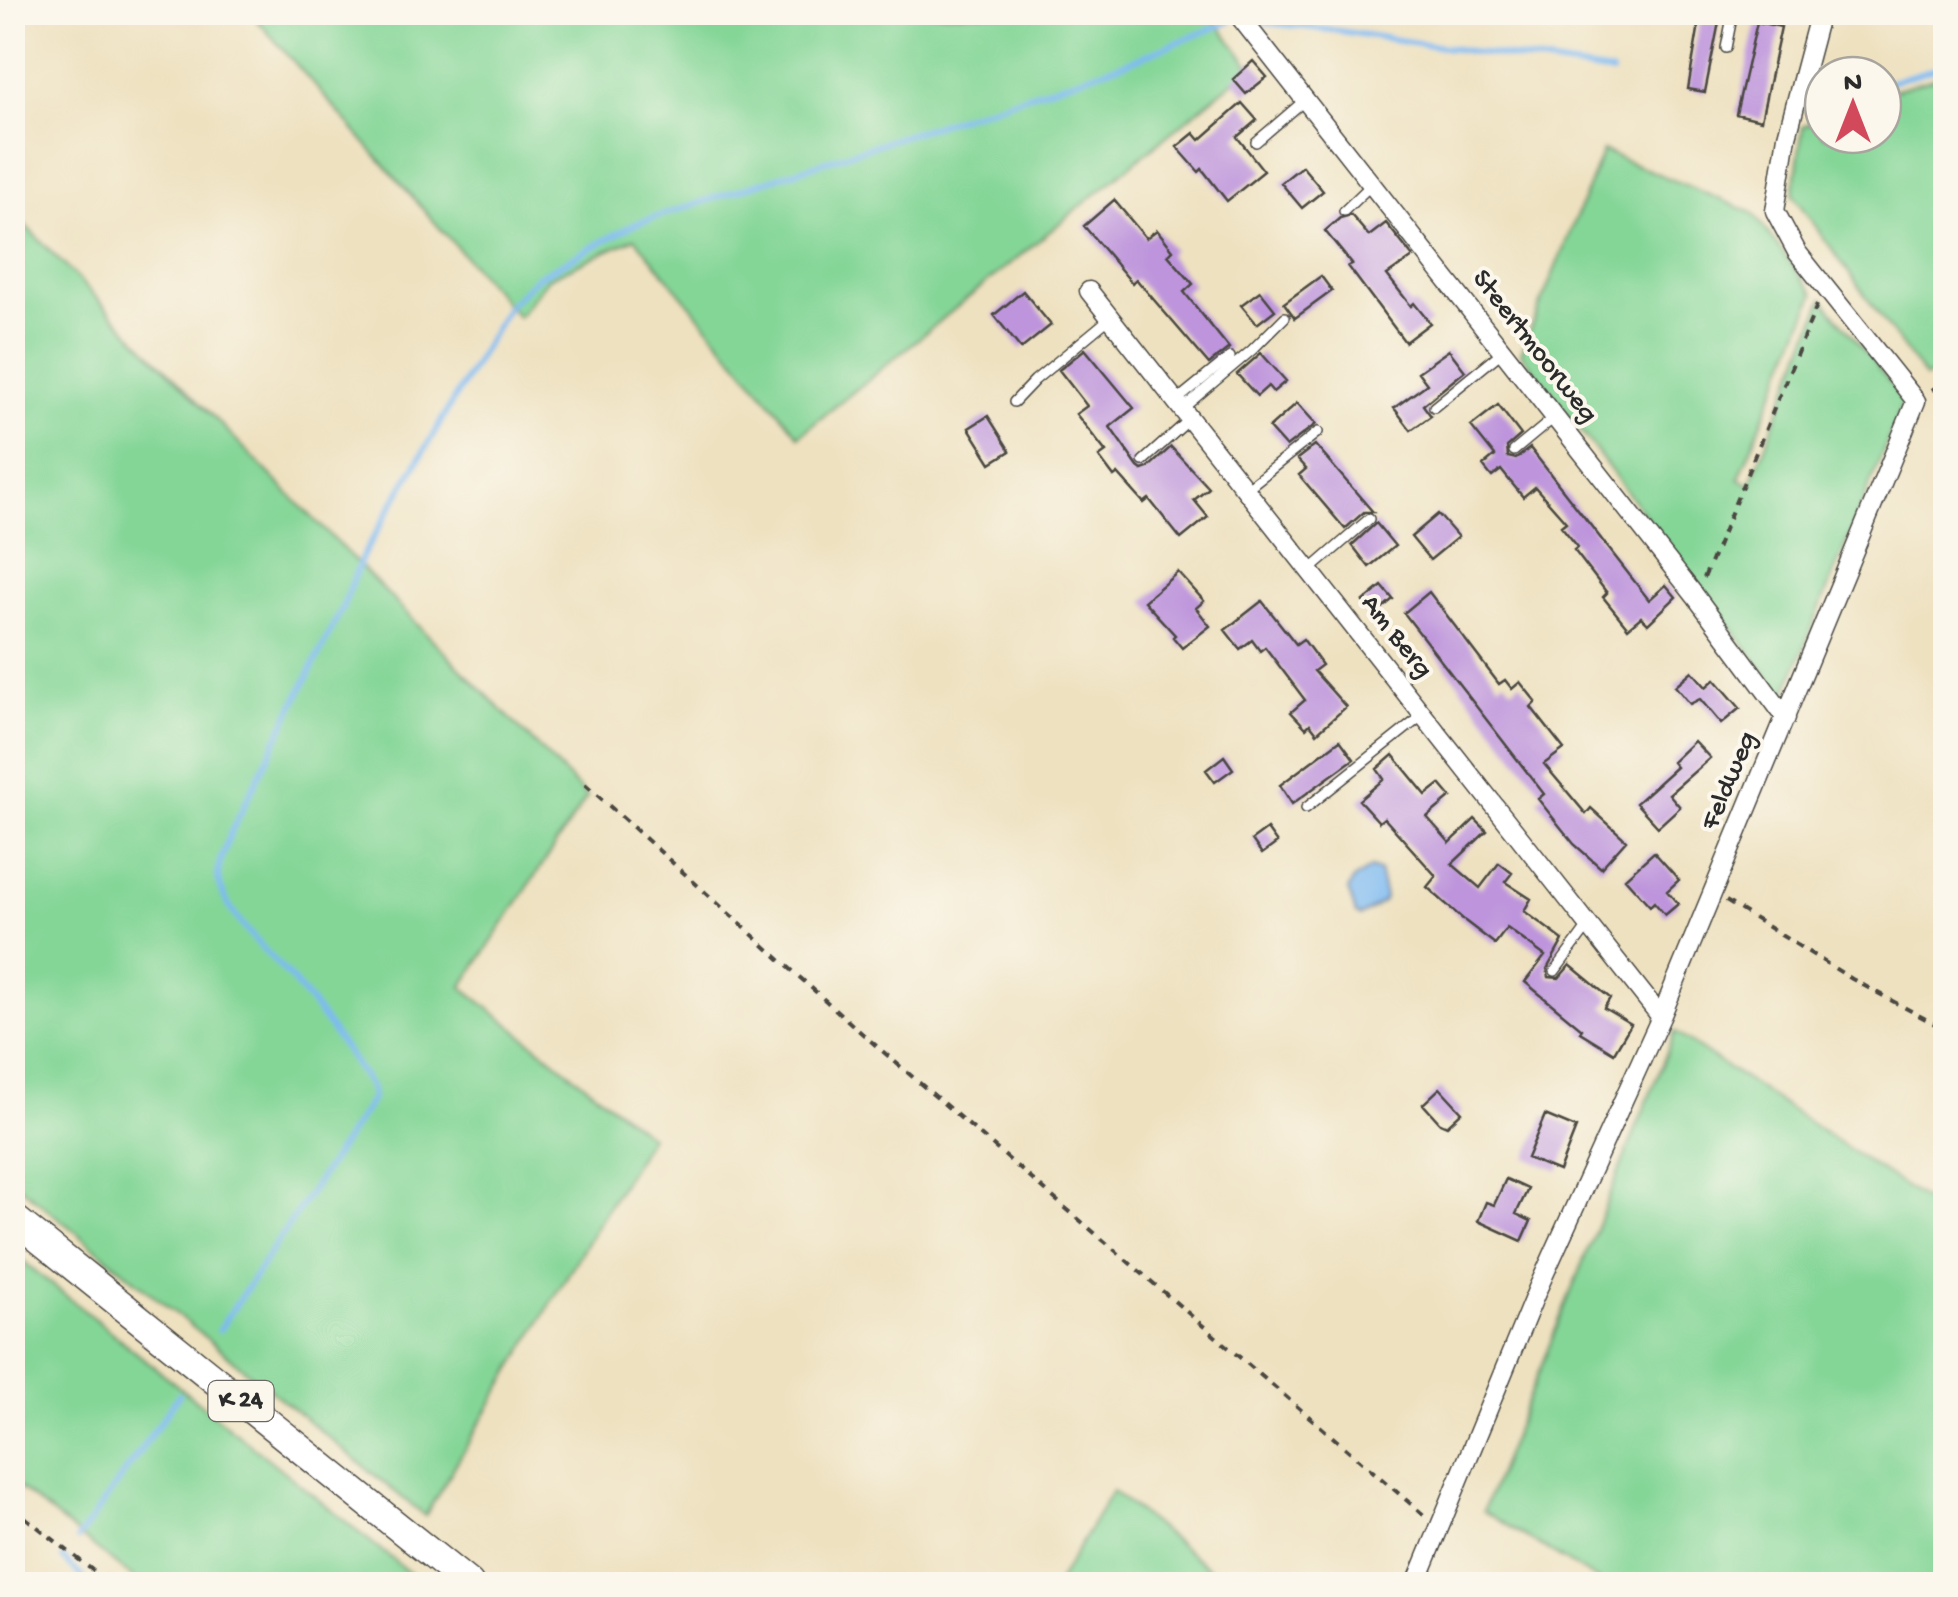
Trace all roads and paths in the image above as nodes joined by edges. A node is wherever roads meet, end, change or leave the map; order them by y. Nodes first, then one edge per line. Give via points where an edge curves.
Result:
1 (1236, 12) edge
2 (1733, 12) edge
3 (1820, 12) edge
4 (1726, 48) dead end
5 (1306, 100) junction
6 (1256, 142) dead end
7 (1372, 184) junction
8 (1344, 211) dead end
9 (1824, 287) junction
10 (1089, 291) dead end
11 (1284, 316) dead end
12 (1110, 318) junction
13 (1503, 351) junction
14 (1230, 357) dead end
15 (1014, 402) dead end
16 (1434, 407) dead end
17 (1182, 410) junction
18 (1555, 418) junction
19 (1318, 432) dead end
20 (1514, 451) dead end
21 (1143, 461) dead end
22 (1246, 490) junction
23 (1369, 519) dead end
24 (1309, 571) junction
25 (1696, 597) junction
26 (1423, 715) junction
27 (1786, 718) junction
28 (585, 784) dead end
29 (1306, 808) dead end
30 (1713, 893) junction
31 (1589, 925) junction
32 (1555, 972) dead end
33 (1661, 1016) junction
34 (1946, 1030) edge
35 (12, 1217) edge
36 (12, 1507) edge
37 (1440, 1528) junction
38 (110, 1584) edge
39 (469, 1584) edge
40 (1416, 1584) edge

1 - 5 street, Steertmoorweg
2 - 4 lane
3 - 9 street, Feldweg via 1775,212
5 - 6 lane
5 - 7 street, Steertmoorweg
7 - 8 lane
7 - 13 street, Steertmoorweg
9 - 25 path
9 - 27 street, Feldweg via 1916,401
10 - 12 street, Am Berg
11 - 17 lane
12 - 15 lane
12 - 17 street, Am Berg
13 - 16 lane
13 - 18 street, Steertmoorweg
14 - 17 lane
17 - 21 lane
17 - 22 street, Am Berg
18 - 20 lane
18 - 25 street, Steertmoorweg
19 - 22 lane
22 - 24 street, Am Berg
23 - 24 lane
24 - 26 street, Am Berg
25 - 27 street, Steertmoorweg
26 - 29 lane
26 - 31 street, Am Berg
27 - 30 street, Feldweg
28 - 37 path via 866,1038
30 - 33 street, Feldweg
30 - 34 path
31 - 32 lane
31 - 33 street, Am Berg
33 - 37 street, Feldweg via 1538,1288
35 - 39 main road, K 24
36 - 38 path
37 - 40 street, Feldweg

